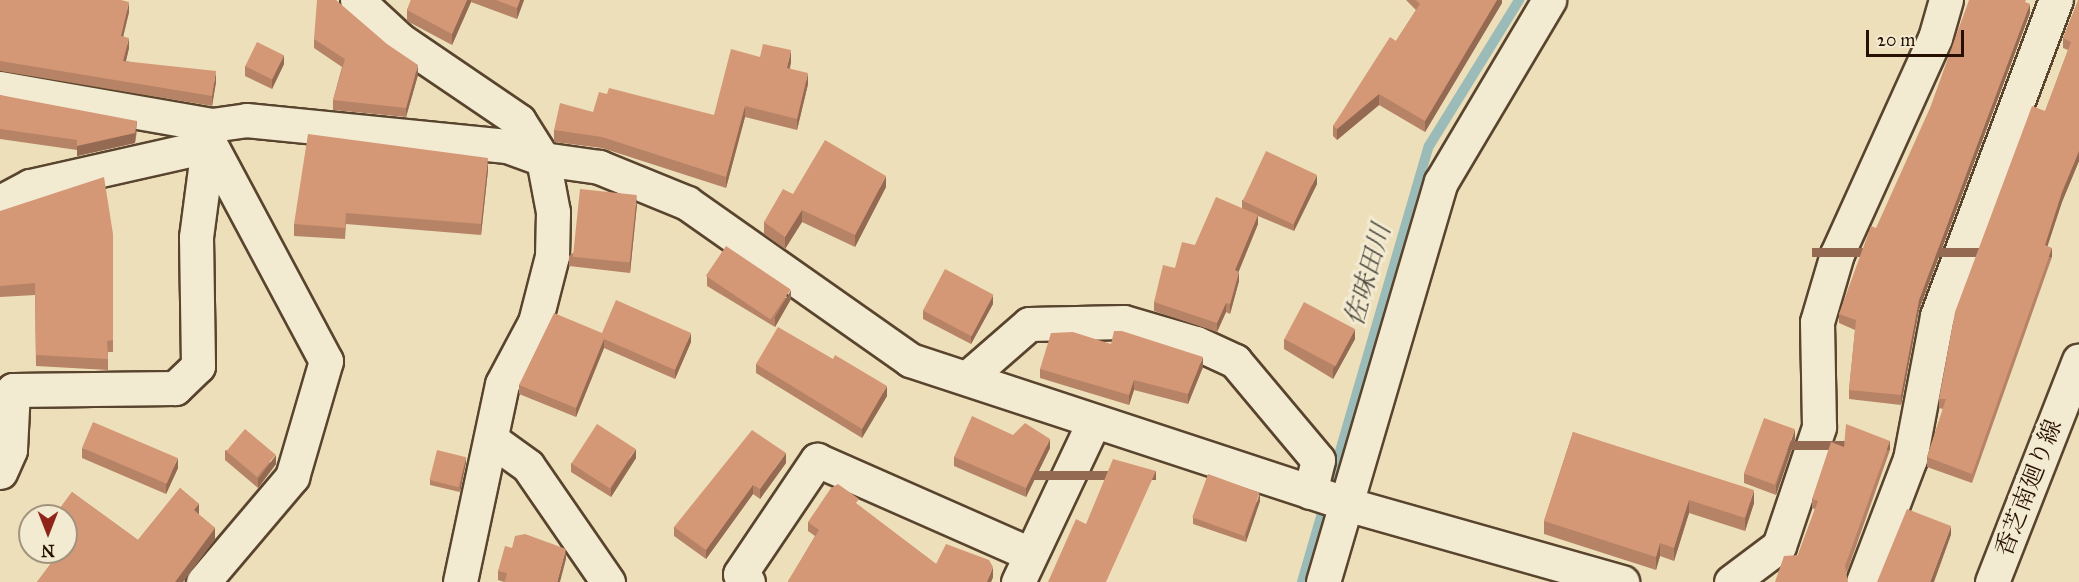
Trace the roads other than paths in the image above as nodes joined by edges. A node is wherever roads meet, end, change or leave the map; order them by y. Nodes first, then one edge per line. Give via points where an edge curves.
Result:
1 (357, 0) edge
2 (1549, 0) edge
3 (1946, 0) edge
4 (2056, 0) edge
5 (0, 87) edge
6 (210, 135) junction
7 (543, 159) junction
8 (0, 202) edge
9 (2079, 360) edge
10 (967, 378) junction
11 (1094, 421) junction
12 (492, 440) junction
13 (0, 472) edge
14 (1310, 492) junction
15 (1350, 505) junction
16 (1024, 568) edge
17 (203, 582) edge
18 (460, 582) edge
19 (608, 582) edge
20 (748, 582) edge
21 (1323, 582) edge
22 (1622, 582) edge
23 (1731, 582) edge
24 (1863, 582) edge
25 (1992, 582) edge

1 - 7 street via 400,40 519,121
2 - 15 street via 1441,182
3 - 23 street via 1935,38 1837,254 1817,322 1820,427 1779,546
4 - 24 street via 1937,316 1910,459
5 - 6 street
6 - 7 street via 246,120 507,146
6 - 8 street via 30,186
6 - 13 street via 196,237 198,366 176,388 13,390 10,450
6 - 17 street via 326,361 292,477
7 - 10 street via 599,167 687,203 910,360
7 - 12 street via 553,212 552,256 535,322 502,384
9 - 25 street, 香芝南廻り線
10 - 11 street
10 - 14 street via 1029,324 1124,322 1196,343 1235,361 1318,460
11 - 14 street
11 - 16 street
12 - 18 street
12 - 19 street via 528,466
14 - 15 street
15 - 21 street
15 - 22 street
16 - 20 street via 817,460 740,574

